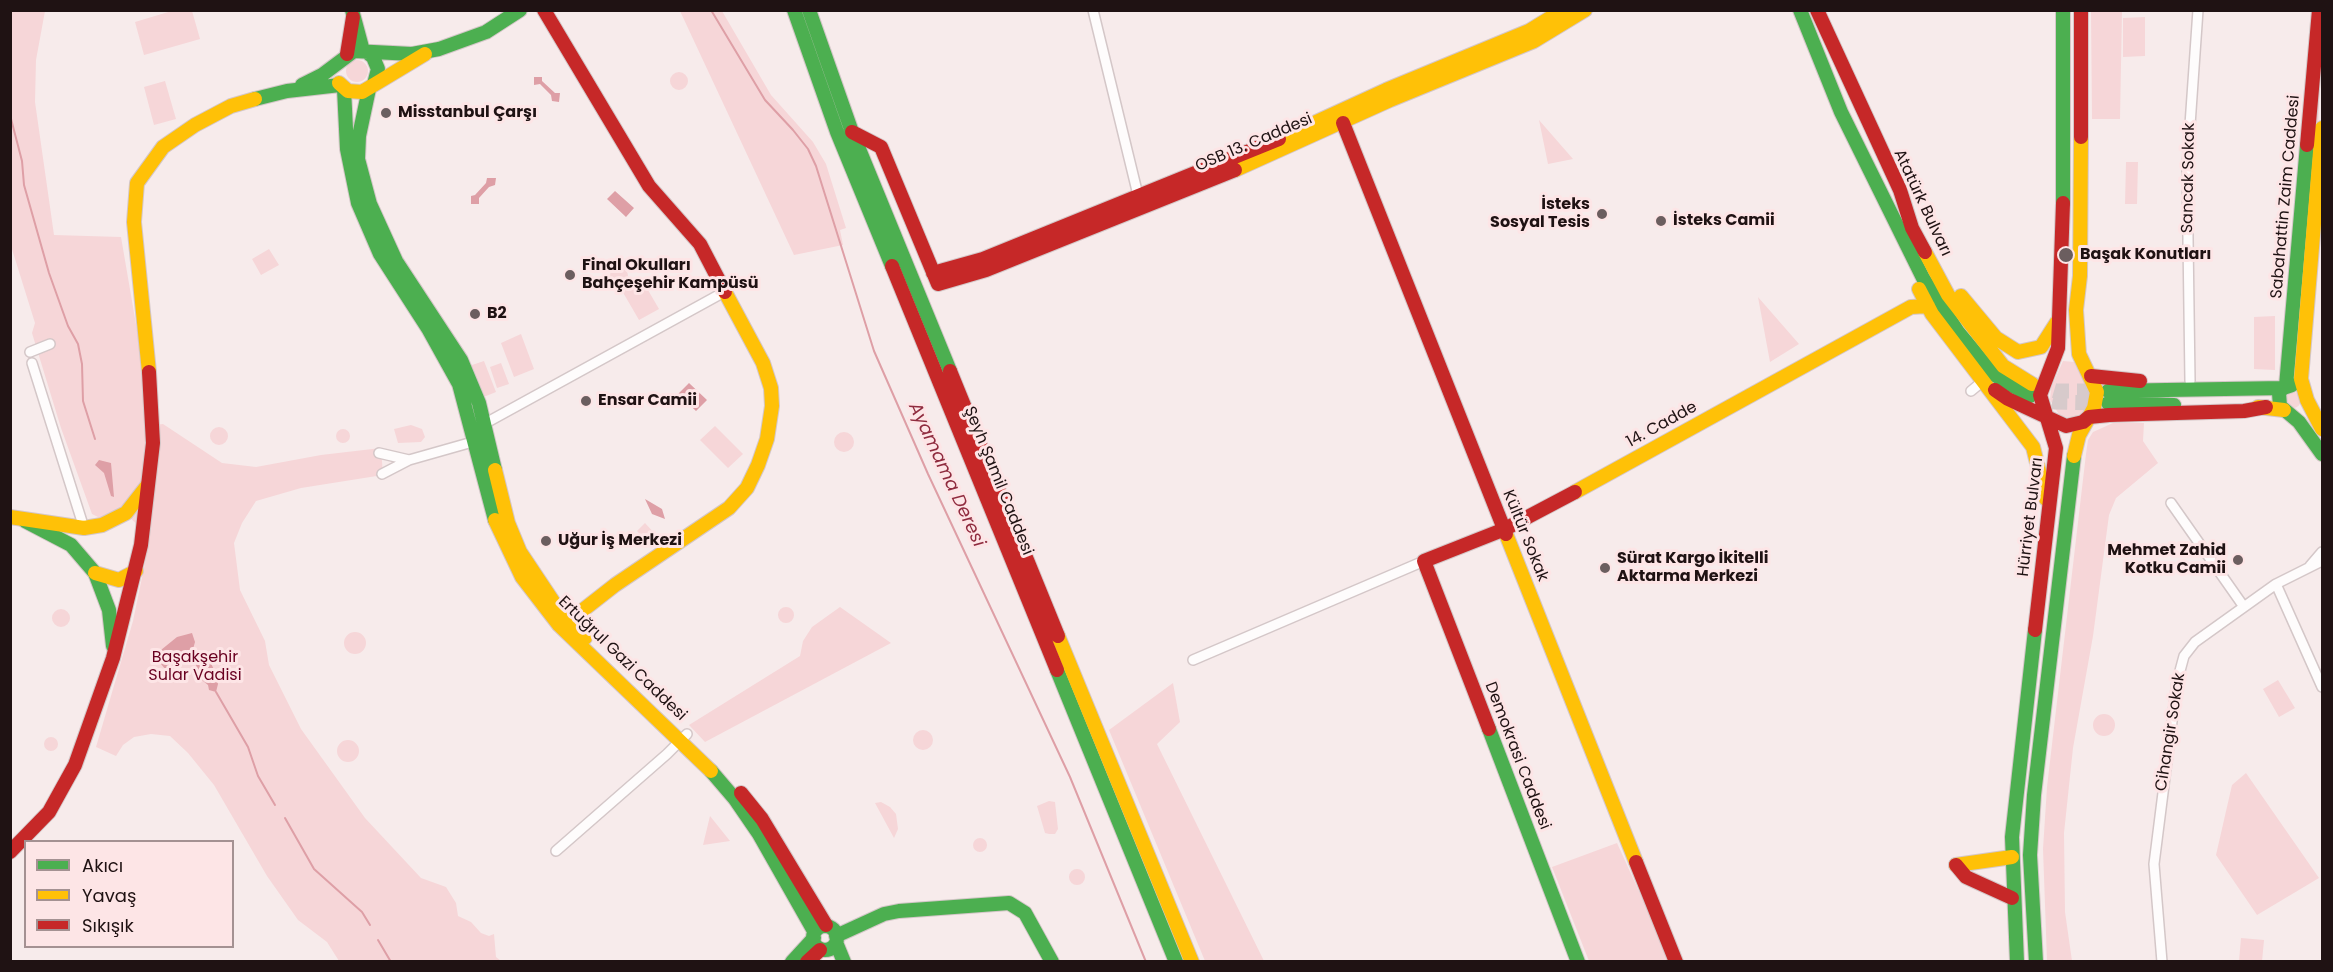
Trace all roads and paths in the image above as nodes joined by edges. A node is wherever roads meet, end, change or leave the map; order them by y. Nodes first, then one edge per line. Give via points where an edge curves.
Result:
1 (520, 10) edge
2 (544, 10) edge
3 (794, 10) edge
4 (809, 10) edge
5 (1093, 10) edge
6 (1563, 10) edge
7 (1585, 10) edge
8 (1800, 10) edge
9 (1817, 10) edge
10 (2063, 10) edge
11 (2081, 10) edge
12 (2198, 10) edge
13 (2319, 10) edge
14 (353, 14) edge
15 (1510, 46) junction
16 (432, 50) junction
17 (1497, 51) junction
18 (365, 52) junction
19 (344, 57) junction
20 (372, 86) junction
21 (342, 87) junction
22 (287, 90) junction
23 (1343, 123) junction
24 (2322, 128) edge
25 (852, 132) junction
26 (2320, 187) edge
27 (1138, 202) junction
28 (1912, 228) junction
29 (1908, 251) junction
30 (726, 291) junction
31 (1921, 293) junction
32 (1928, 306) junction
33 (1911, 307) junction
34 (2059, 317) junction
35 (50, 344) dead end
36 (30, 352) dead end
37 (32, 363) dead end
38 (2091, 376) junction
39 (1983, 381) junction
40 (2190, 381) junction
41 (2285, 387) junction
42 (2256, 390) junction
43 (1971, 391) dead end
44 (2305, 395) junction
45 (2266, 407) junction
46 (2286, 411) junction
47 (2089, 417) junction
48 (2049, 419) junction
49 (484, 424) junction
50 (2322, 429) edge
51 (476, 441) junction
52 (379, 453) dead end
53 (2322, 454) edge
54 (409, 460) junction
55 (382, 474) dead end
56 (150, 480) junction
57 (2171, 503) dead end
58 (2048, 510) junction
59 (10, 517) edge
60 (116, 520) junction
61 (25, 521) junction
62 (84, 528) junction
63 (1505, 530) junction
64 (141, 545) junction
65 (2322, 552) edge
66 (84, 557) junction
67 (1424, 561) junction
68 (2322, 561) edge
69 (2309, 568) junction
70 (136, 571) junction
71 (95, 573) junction
72 (2276, 584) junction
73 (2244, 607) junction
74 (569, 621) junction
75 (113, 658) junction
76 (1193, 660) dead end
77 (2322, 687) edge
78 (684, 737) junction
79 (556, 851) dead end
80 (10, 852) edge
81 (2012, 857) junction
82 (2013, 898) junction
83 (825, 942) edge
84 (792, 962) edge
85 (807, 962) edge
86 (844, 962) edge
87 (1052, 962) edge
88 (1176, 962) edge
89 (1192, 962) edge
90 (1578, 962) edge
91 (1676, 962) edge
92 (2017, 962) edge
93 (2036, 962) edge
94 (2162, 962) edge

1 - 16 main road via 486,32
2 - 30 main road via 649,186 700,244
3 - 88 main road, Şeyh Şamil Caddesi via 837,132
4 - 25 main road, Şeyh Şamil Caddesi
5 - 27 street
6 - 15 main road
7 - 15 main road via 1534,42
8 - 29 main road via 1841,112
9 - 28 main road, Atatürk Bulvarı via 1900,190
10 - 34 main road, Hürriyet Bulvarı
11 - 38 main road via 2080,276 2076,310 2079,354
12 - 40 street, Sancak Sokak via 2187,168
13 - 41 main road, Sabahattin Zaim Caddesi
14 - 18 main road
14 - 19 main road
15 - 17 main road
16 - 18 main road via 412,54
16 - 20 main road
17 - 23 main road, OSB 13. Caddesi
17 - 27 main road, OSB 13. Caddesi via 1386,90
18 - 19 main road
18 - 20 main road via 374,57 378,69
19 - 21 main road via 336,74
19 - 22 main road via 322,75
20 - 21 main road via 355,93
20 - 49 main road, Ertuğrul Gazi Caddesi via 358,136 358,159 370,204 396,261 461,360
21 - 22 main road
21 - 51 main road, Ertuğrul Gazi Caddesi via 350,173 365,222 383,260 449,363
22 - 56 main road via 231,106 195,125 164,147 137,183 134,222 152,405
23 - 27 main road, OSB 13. Caddesi
23 - 63 main road, Kültür Sokak
24 - 26 main road, Sabahattin Zaim Caddesi
25 - 27 main road, OSB 13. Caddesi via 881,147 938,284 986,270
25 - 89 main road, Şeyh Şamil Caddesi
26 - 44 main road, Sabahattin Zaim Caddesi via 2302,371
28 - 29 main road, Atatürk Bulvarı via 1948,295 1991,353 2031,390 2011,387 1974,353
28 - 34 main road via 2002,344 2018,352 2036,350 2045,344
29 - 31 main road
30 - 49 street
30 - 74 main road via 763,363 771,388 767,440 747,488 729,508
31 - 32 main road
31 - 33 main road
32 - 33 main road
32 - 39 main road
33 - 63 main road, 14. Cadde
34 - 48 main road, Hürriyet Bulvarı via 2057,356 2040,395
35 - 36 street
37 - 62 street
38 - 40 main road
38 - 47 main road via 2097,392
39 - 43 street
39 - 48 main road via 2008,399
39 - 58 main road via 2033,447
40 - 42 main road via 2226,382
41 - 42 main road
41 - 44 main road via 2295,385
41 - 46 main road via 2278,400
42 - 45 main road via 2108,397
44 - 46 main road via 2302,409
44 - 50 main road
45 - 46 main road
45 - 47 main road
46 - 53 main road
47 - 48 main road via 2066,426
47 - 93 main road via 2075,449 2034,795 2030,855
48 - 58 main road, Hürriyet Bulvarı via 2056,448
49 - 51 street
49 - 74 main road, Ertuğrul Gazi Caddesi via 508,523 520,552
51 - 54 street
51 - 78 main road, Ertuğrul Gazi Caddesi via 491,512 522,577 559,625
52 - 54 street
54 - 55 street
56 - 60 main road via 131,508
56 - 64 main road
57 - 73 street
58 - 81 main road, Hürriyet Bulvarı via 2016,782
59 - 61 main road
60 - 62 main road
60 - 64 main road via 134,526
61 - 62 main road
61 - 66 main road via 63,539
62 - 66 main road
63 - 67 main road, 14. Cadde
63 - 91 main road, Kültür Sokak
64 - 70 main road
65 - 69 street, Cihangir Sokak
66 - 71 main road
67 - 76 street
67 - 90 main road, Demokrasi Caddesi
68 - 69 street, Cihangir Sokak
69 - 72 street, Cihangir Sokak
70 - 71 main road via 124,579 113,580
70 - 75 main road
71 - 75 main road via 109,610
72 - 73 street, Cihangir Sokak
72 - 77 street
73 - 94 street, Cihangir Sokak via 2189,648 2176,682 2154,864
74 - 78 main road, Ertuğrul Gazi Caddesi
75 - 80 main road via 63,790 49,812
78 - 79 street
78 - 83 main road, Ertuğrul Gazi Caddesi via 735,799
81 - 82 main road, Hürriyet Bulvarı
81 - 82 main road via 1956,865 1966,877
82 - 92 main road, Hürriyet Bulvarı
83 - 84 main road
83 - 85 main road
83 - 86 main road, Ertuğrul Gazi Caddesi
83 - 87 main road via 884,914 1009,903 1025,913

